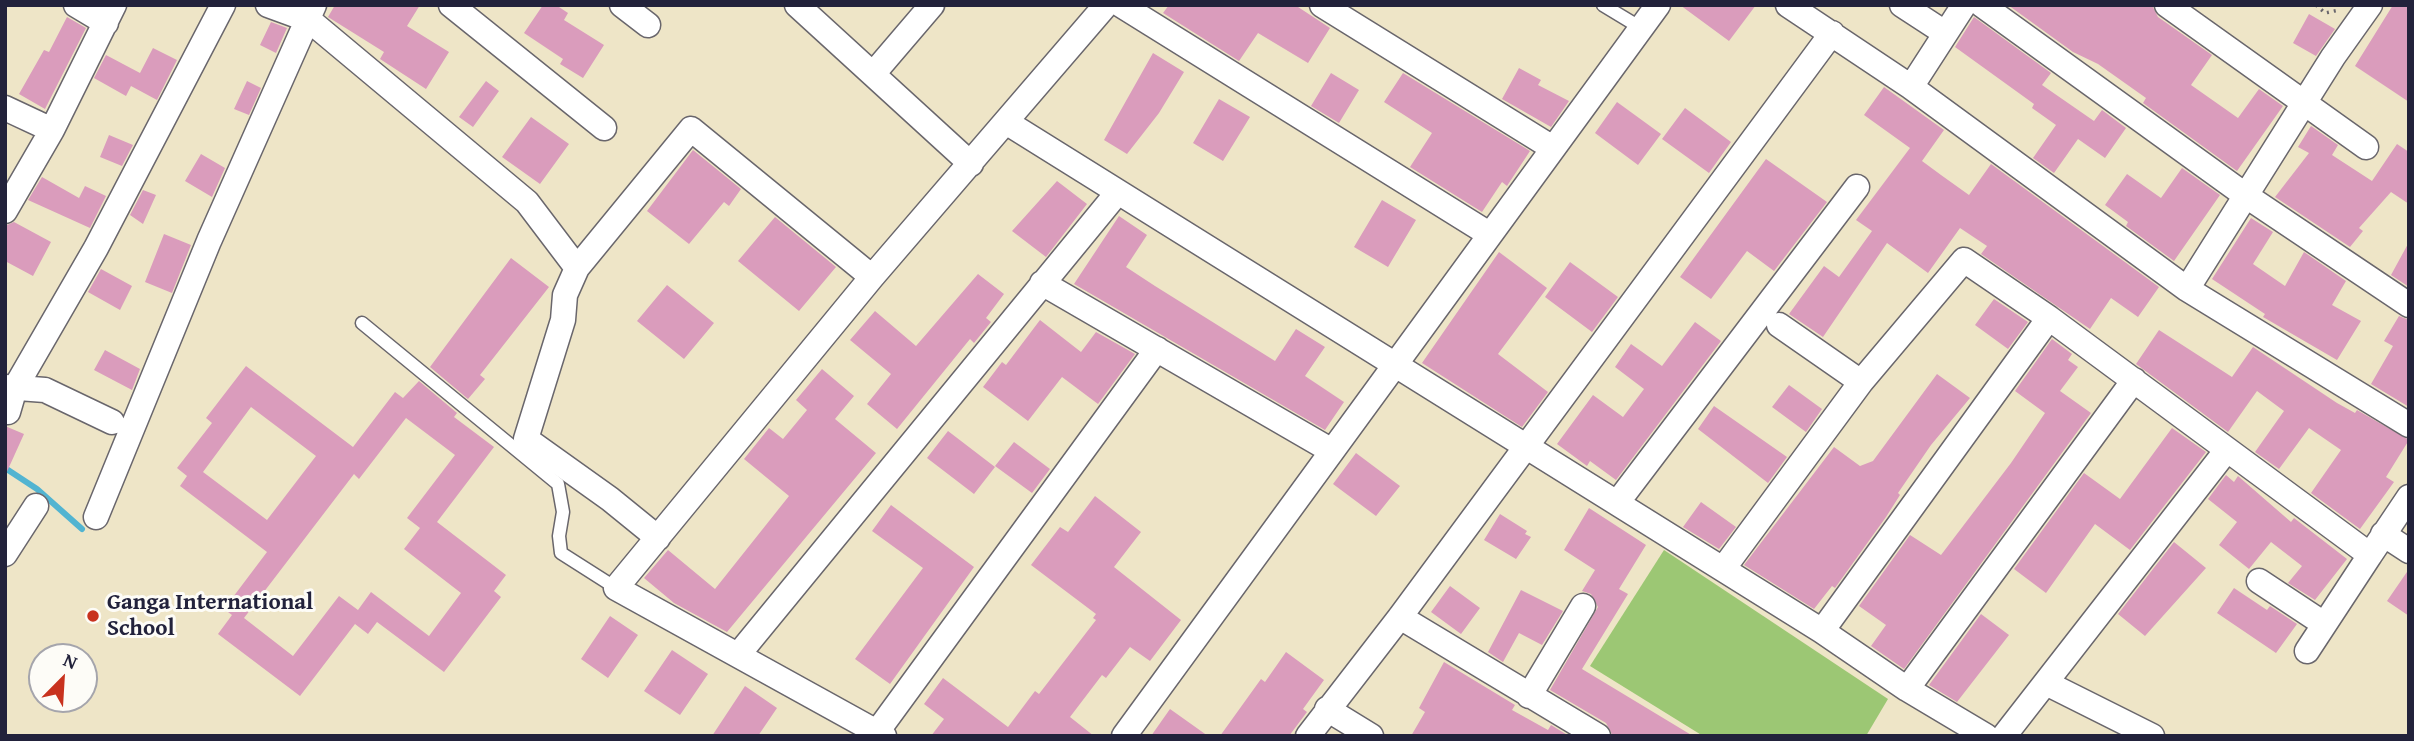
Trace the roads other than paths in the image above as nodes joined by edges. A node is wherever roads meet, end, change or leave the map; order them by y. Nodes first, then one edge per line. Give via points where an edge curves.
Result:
1 (76, 5) edge
2 (223, 5) edge
3 (268, 5) edge
4 (451, 5) edge
5 (622, 5) edge
6 (797, 5) edge
7 (932, 5) edge
8 (1106, 5) edge
9 (1121, 5) edge
10 (1322, 5) edge
11 (1603, 5) edge
12 (1658, 5) edge
13 (1788, 5) edge
14 (1902, 5) edge
15 (1964, 5) edge
16 (1982, 5) edge
17 (2166, 5) edge
18 (2370, 5) edge
19 (312, 12) edge
20 (110, 14) edge
21 (648, 25) dead end
22 (1641, 28) junction
23 (1832, 33) junction
24 (1945, 33) junction
25 (873, 74) junction
26 (1911, 86) junction
27 (2303, 104) junction
28 (5, 108) edge
29 (1006, 122) junction
30 (604, 128) dead end
31 (52, 130) junction
32 (1551, 147) junction
33 (2366, 147) dead end
34 (971, 163) junction
35 (1857, 187) dead end
36 (1118, 192) junction
37 (2245, 195) junction
38 (5, 211) edge
39 (1489, 234) junction
40 (577, 268) junction
41 (872, 277) junction
42 (1042, 282) junction
43 (2187, 289) junction
44 (2409, 305) edge
45 (2049, 318) junction
46 (362, 323) dead end
47 (1779, 324) dead end
48 (1157, 349) junction
49 (1395, 365) junction
50 (2134, 380) junction
51 (1861, 382) junction
52 (9, 396) edge
53 (112, 422) dead end
54 (2409, 425) edge
55 (1526, 447) junction
56 (2227, 451) junction
57 (1332, 452) junction
58 (2409, 498) edge
59 (1617, 503) junction
60 (36, 506) dead end
61 (96, 516) dead end
62 (2384, 534) junction
63 (658, 538) junction
64 (2409, 551) edge
65 (5, 554) edge
66 (2370, 555) junction
67 (1723, 569) junction
68 (2259, 581) dead end
69 (616, 588) junction
70 (1583, 606) dead end
71 (1400, 617) junction
72 (2325, 624) junction
73 (1822, 631) junction
74 (2306, 651) dead end
75 (738, 656) junction
76 (2046, 683) junction
77 (1907, 689) junction
78 (1529, 696) junction
79 (1327, 709) junction
80 (881, 734) edge
81 (1124, 736) edge
82 (1308, 736) edge
83 (1371, 736) edge
84 (1598, 736) edge
85 (1986, 736) edge
86 (2004, 736) edge
87 (2152, 736) edge

1 - 20 street
2 - 52 street via 96,248
3 - 19 street
4 - 30 street
5 - 21 street
6 - 25 street
7 - 25 street
8 - 29 street
9 - 39 street
10 - 32 street
11 - 22 lane
12 - 22 street
13 - 23 street
14 - 24 street
15 - 24 street
16 - 37 street
17 - 27 street
18 - 27 street
19 - 40 street via 527,202
19 - 61 street via 209,241
20 - 31 street
22 - 32 street
23 - 26 street
23 - 55 street
24 - 26 street
25 - 34 street
26 - 43 street
27 - 33 street
27 - 37 street
28 - 31 street
29 - 34 street
29 - 36 street
31 - 38 street
32 - 39 street
34 - 41 street
35 - 59 street
36 - 42 street
36 - 49 street
37 - 43 street
37 - 44 street
39 - 49 street
40 - 41 street via 691,129
40 - 63 street via 565,295 563,320 526,439
41 - 63 street
42 - 48 street
42 - 75 street
43 - 54 street
45 - 50 street
45 - 51 street via 1964,260
45 - 73 street
46 - 69 lane via 558,484 563,512 561,553
47 - 51 street
48 - 57 street
48 - 80 street
49 - 55 street
49 - 57 street
50 - 56 street
50 - 77 street
51 - 67 street
52 - 53 street via 45,390
55 - 59 street
55 - 71 street
56 - 66 street
56 - 76 street
57 - 81 street
58 - 62 street
59 - 67 street
60 - 65 street
62 - 64 street
62 - 66 street
63 - 69 street
66 - 72 street
67 - 73 street
68 - 72 street
69 - 75 street
70 - 78 street
71 - 78 street
71 - 79 street
72 - 74 street
73 - 77 street
75 - 80 street
76 - 86 street
76 - 87 street
77 - 85 street
78 - 84 street
79 - 82 street
79 - 83 street

